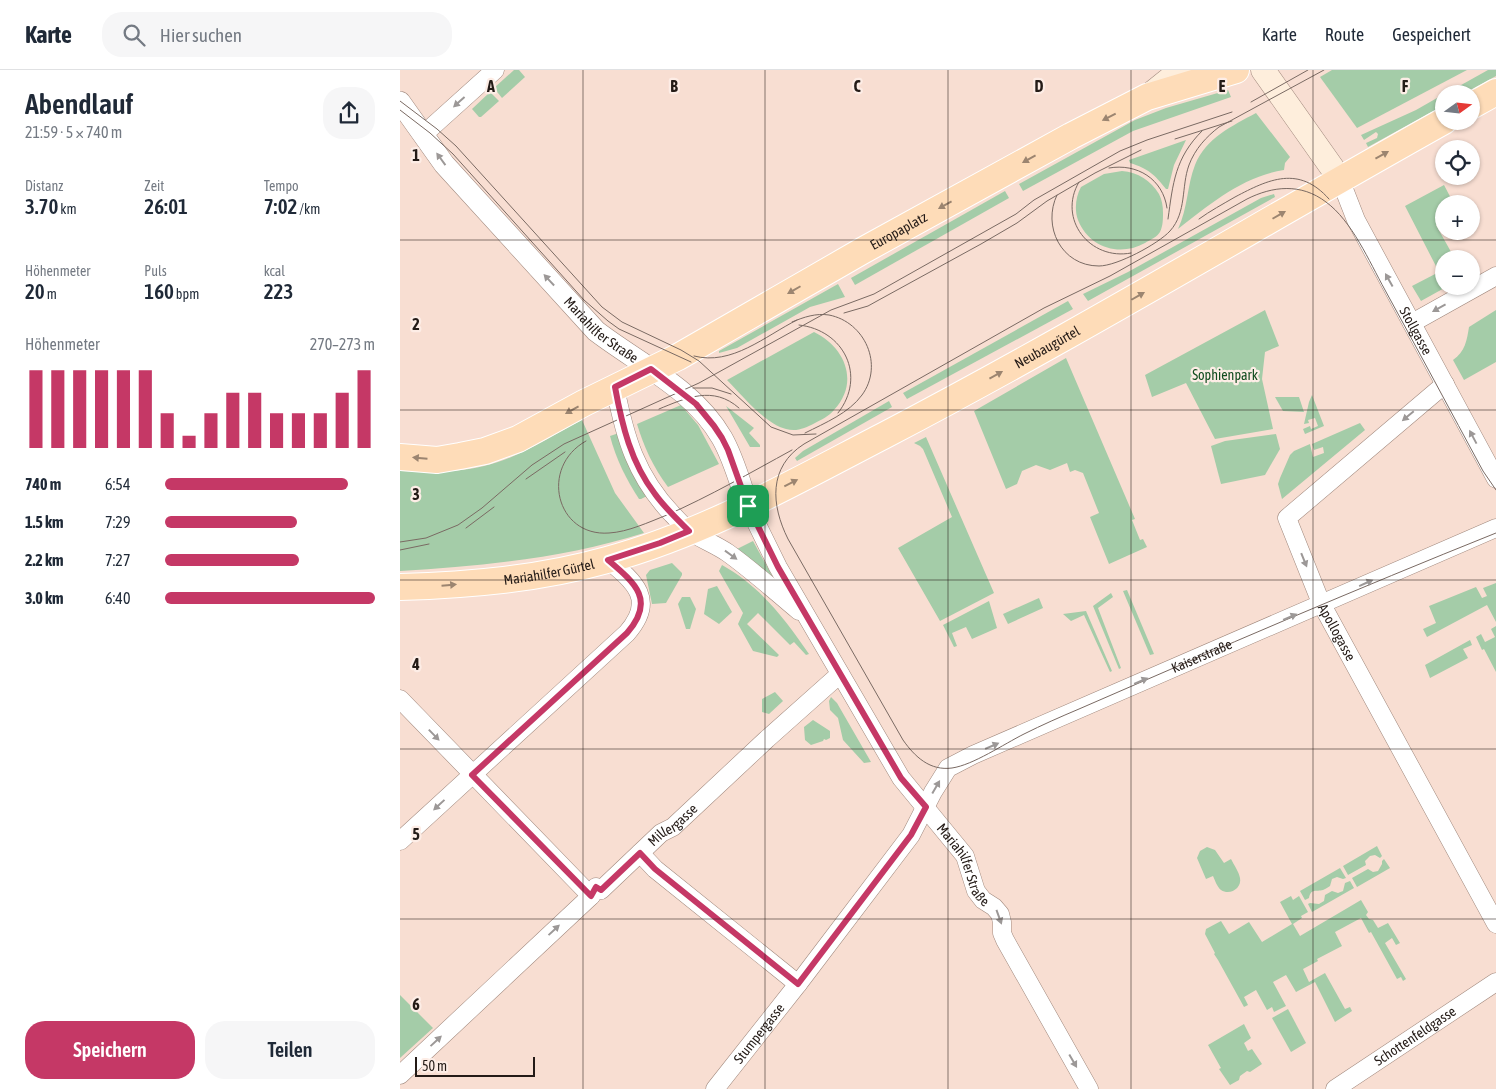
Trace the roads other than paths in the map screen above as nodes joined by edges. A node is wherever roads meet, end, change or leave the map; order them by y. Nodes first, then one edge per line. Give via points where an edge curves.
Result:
1 (495, 70) edge
2 (1181, 70) edge
3 (1236, 70) edge
4 (1263, 70) edge
5 (1496, 92) edge
6 (1147, 97) junction
7 (1480, 101) edge
8 (400, 102) edge
9 (1435, 126) edge
10 (424, 134) junction
11 (1340, 179) junction
12 (1496, 276) edge
13 (1412, 323) junction
14 (651, 369) junction
15 (1445, 384) junction
16 (615, 387) junction
17 (400, 457) edge
18 (1496, 480) edge
19 (748, 506) junction
20 (1496, 528) edge
21 (689, 531) junction
22 (608, 560) junction
23 (400, 587) edge
24 (1321, 603) junction
25 (808, 619) junction
26 (840, 674) junction
27 (400, 700) edge
28 (472, 775) junction
29 (926, 807) junction
30 (400, 841) edge
31 (640, 853) junction
32 (591, 896) junction
33 (1496, 924) edge
34 (1496, 982) edge
35 (798, 984) junction
36 (400, 1075) edge
37 (715, 1089) edge
38 (1089, 1089) edge
39 (1335, 1089) edge

1 -> 10 street
2 - 6 main road, Europaplatz
3 - 6 main road, Europaplatz
4 - 11 main road
5 - 7 main road
6 -> 14 main road, Europaplatz
8 - 10 street, Mariahilfer Straße
11 -> 9 main road, Neubaugürtel
14 -> 10 street, Mariahilfer Straße via 596,331 444,164
13 -> 11 street, Stollgasse via 1356,220
19 -> 11 main road, Neubaugürtel via 1079,329
12 -> 13 street
13 - 15 street, Stollgasse
14 - 16 main road
14 - 19 street, Mariahilfer Straße via 696,404 714,426 728,450
18 -> 15 street, Stollgasse
15 -> 24 street, Apollogasse via 1287,518
16 -> 17 main road via 518,439 484,451 436,460
16 - 21 street, Mariahilfer Straße via 621,418 637,465 654,494
19 - 21 main road, Mariahilfer Gürtel
19 - 25 street, Mariahilfer Straße
24 -> 20 street, Kaiserstraße
21 - 22 main road, Mariahilfer Gürtel
21 -> 25 street, Mariahilfer Straße via 748,568
23 -> 22 main road, Mariahilfer Gürtel via 497,581
22 - 28 street via 638,590 641,611 637,622
29 -> 24 street, Kaiserstraße via 948,768 973,755
24 - 33 street, Apollogasse
25 - 26 street, Mariahilfer Straße
26 - 29 street, Mariahilfer Straße via 901,778
26 - 31 street, Millergasse via 673,827
27 -> 28 street
28 -> 30 street
28 - 32 street
29 - 35 street, Stumpergasse via 911,835
29 -> 38 street, Mariahilfer Straße via 965,856 976,891 1000,914 1004,940
31 - 32 street, Millergasse via 601,890 596,887
31 - 35 street via 655,869
36 -> 32 street, Millergasse
34 - 39 street, Schottenfeldgasse
35 - 37 street, Stumpergasse

